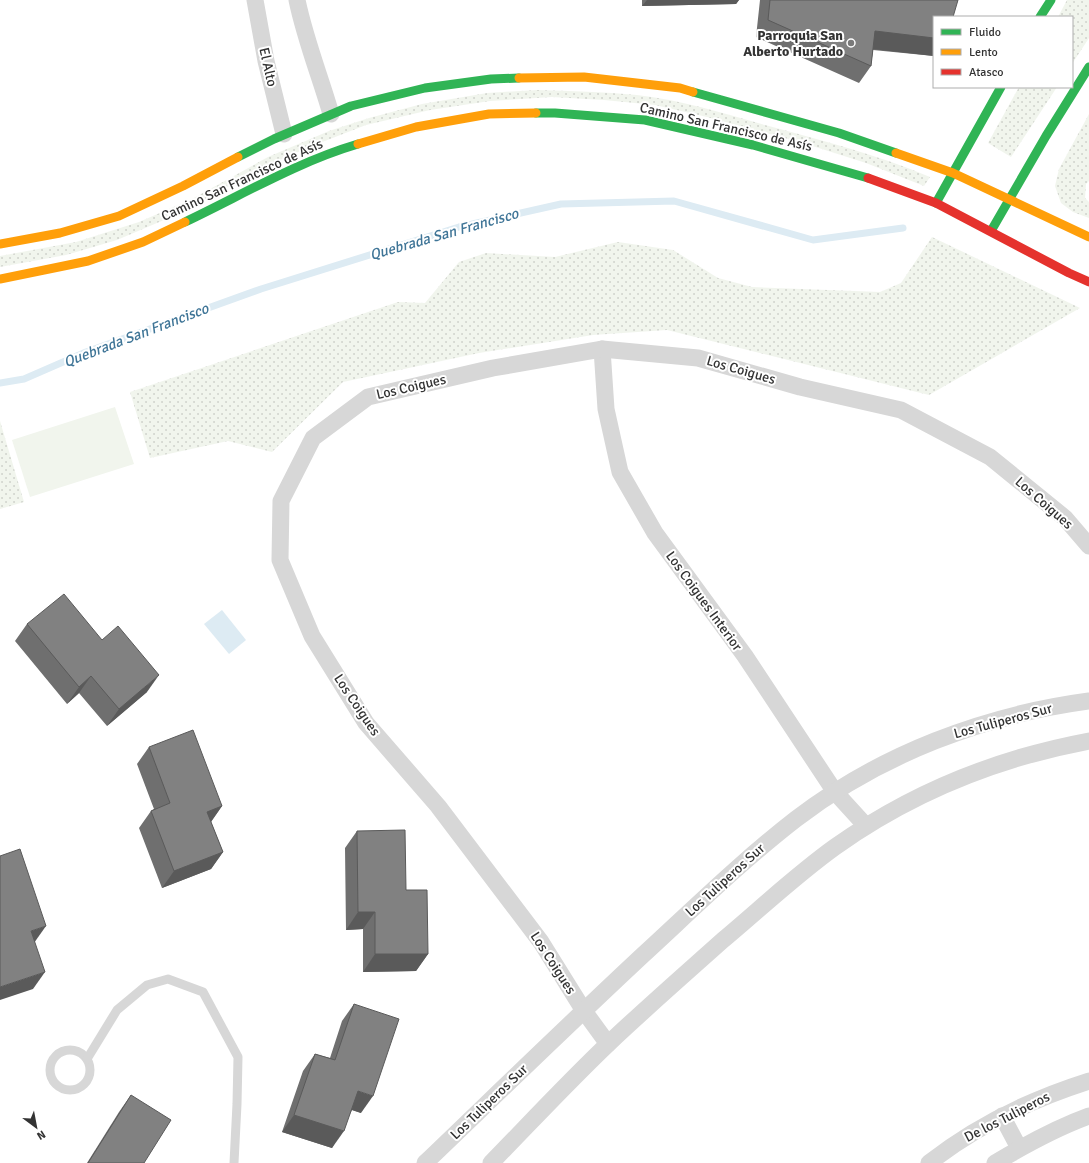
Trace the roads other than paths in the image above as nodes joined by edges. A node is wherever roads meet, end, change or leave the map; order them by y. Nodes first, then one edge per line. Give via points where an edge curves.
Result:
1 (255, 0) edge
2 (297, 0) edge
3 (1051, 0) edge
4 (1041, 16) edge
5 (1089, 67) edge
6 (1000, 88) edge
7 (330, 114) junction
8 (284, 134) junction
9 (953, 173) junction
10 (1010, 200) junction
11 (936, 203) junction
12 (991, 231) junction
13 (1089, 237) edge
14 (0, 244) edge
15 (0, 279) edge
16 (1089, 282) edge
17 (602, 350) junction
18 (1089, 546) edge
19 (1089, 701) edge
20 (1089, 741) edge
21 (835, 792) junction
22 (866, 826) junction
23 (584, 1011) junction
24 (608, 1044) junction
25 (87, 1059) junction
26 (1089, 1081) edge
27 (1002, 1116) junction
28 (1089, 1116) edge
29 (1019, 1148) junction
30 (234, 1163) edge
31 (425, 1163) edge
32 (491, 1163) edge
33 (929, 1163) edge
34 (995, 1163) edge

1 - 8 street, El Alto via 266,61
2 - 7 street via 311,57
3 - 4 main road
5 - 10 main road
6 - 9 main road
7 - 8 main road, Camino San Francisco de Asís
7 - 9 main road, Camino San Francisco de Asís via 425,88 491,79 584,78 680,88 839,133
8 - 14 main road, Camino San Francisco de Asís via 119,216 60,232
9 - 10 main road, Camino San Francisco de Asís
9 - 11 main road
10 - 12 main road
10 - 13 main road, Camino San Francisco de Asís
11 - 12 main road, Camino San Francisco de Asís
11 - 15 main road, Camino San Francisco de Asís via 858,174 753,145 645,120 555,113 489,114 416,127 348,147 283,173 143,242 88,261
12 - 16 main road, Camino San Francisco de Asís
17 - 18 street, Los Coigues via 698,358 800,387 901,410 990,457 1065,518
17 - 21 street, Los Coigues Interior via 606,409 620,472 655,533 745,656
17 - 23 street, Los Coigues via 493,368 368,397 313,438 280,501 280,560 312,636 366,723 438,806 540,942
19 - 21 street, Los Tuliperos Sur via 1024,712 945,736 907,752
20 - 22 street via 975,772 938,788
21 - 22 street, Los Coigues Interior
21 - 23 street, Los Tuliperos Sur via 761,847
22 - 24 street via 806,869
23 - 24 street, Los Coigues
23 - 31 street, Los Tuliperos Sur
24 - 32 street
25 - 25 lane via 91,1072 86,1084 80,1088 68,1091 61,1089 52,1080 50,1066 56,1054 76,1050
25 - 30 lane via 117,1010 147,985 168,979 203,992 238,1057
26 - 27 street, De los Tuliperos
27 - 29 street
27 - 33 street, De los Tuliperos
28 - 29 street
29 - 34 street

